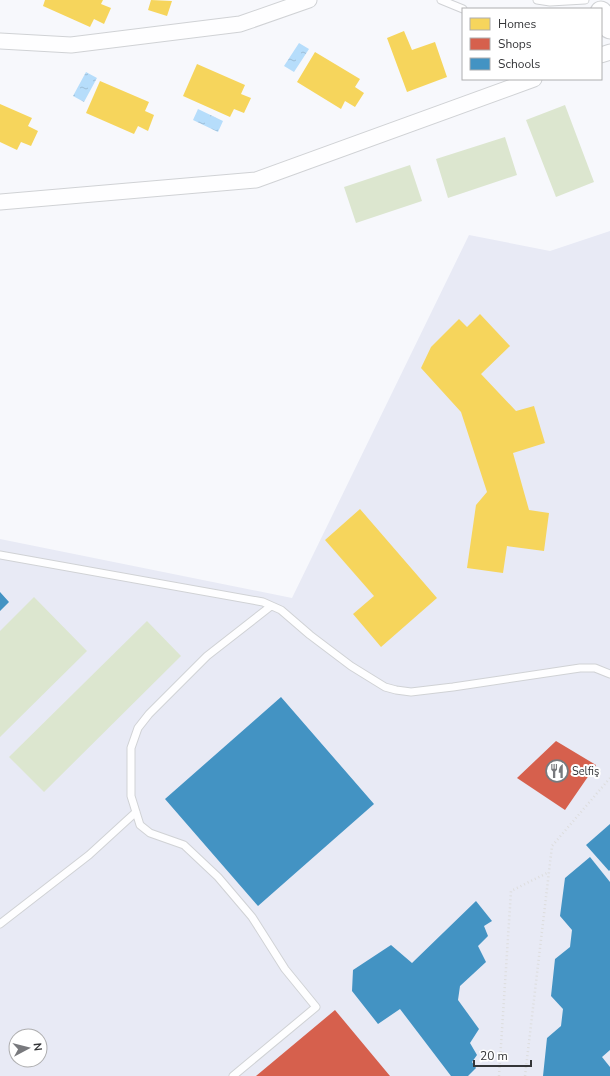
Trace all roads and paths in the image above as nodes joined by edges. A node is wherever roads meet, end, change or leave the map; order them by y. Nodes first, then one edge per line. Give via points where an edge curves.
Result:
1 (309, 0) edge
2 (441, 0) edge
3 (537, 0) edge
4 (585, 0) edge
5 (462, 9) edge
6 (0, 41) edge
7 (531, 80) edge
8 (0, 202) edge
9 (0, 555) edge
10 (271, 606) junction
11 (610, 674) edge
12 (610, 778) edge
13 (136, 812) junction
14 (549, 872) junction
15 (0, 924) edge
16 (233, 1076) edge
17 (499, 1076) edge
18 (525, 1076) edge

1 - 6 street via 240,24 71,45
2 - 5 lane
3 - 4 lane
7 - 8 street via 256,180
9 - 10 lane via 263,602
10 - 11 lane via 281,610 352,666 385,687 396,690 411,692 453,687 580,668 595,668
10 - 13 lane via 207,656 138,728 131,748 131,796
12 - 14 path via 552,846
13 - 15 lane via 89,855
13 - 16 lane via 140,825 150,833 184,845 218,877 252,917 285,969 316,1007
14 - 17 path via 511,891
14 - 18 path

